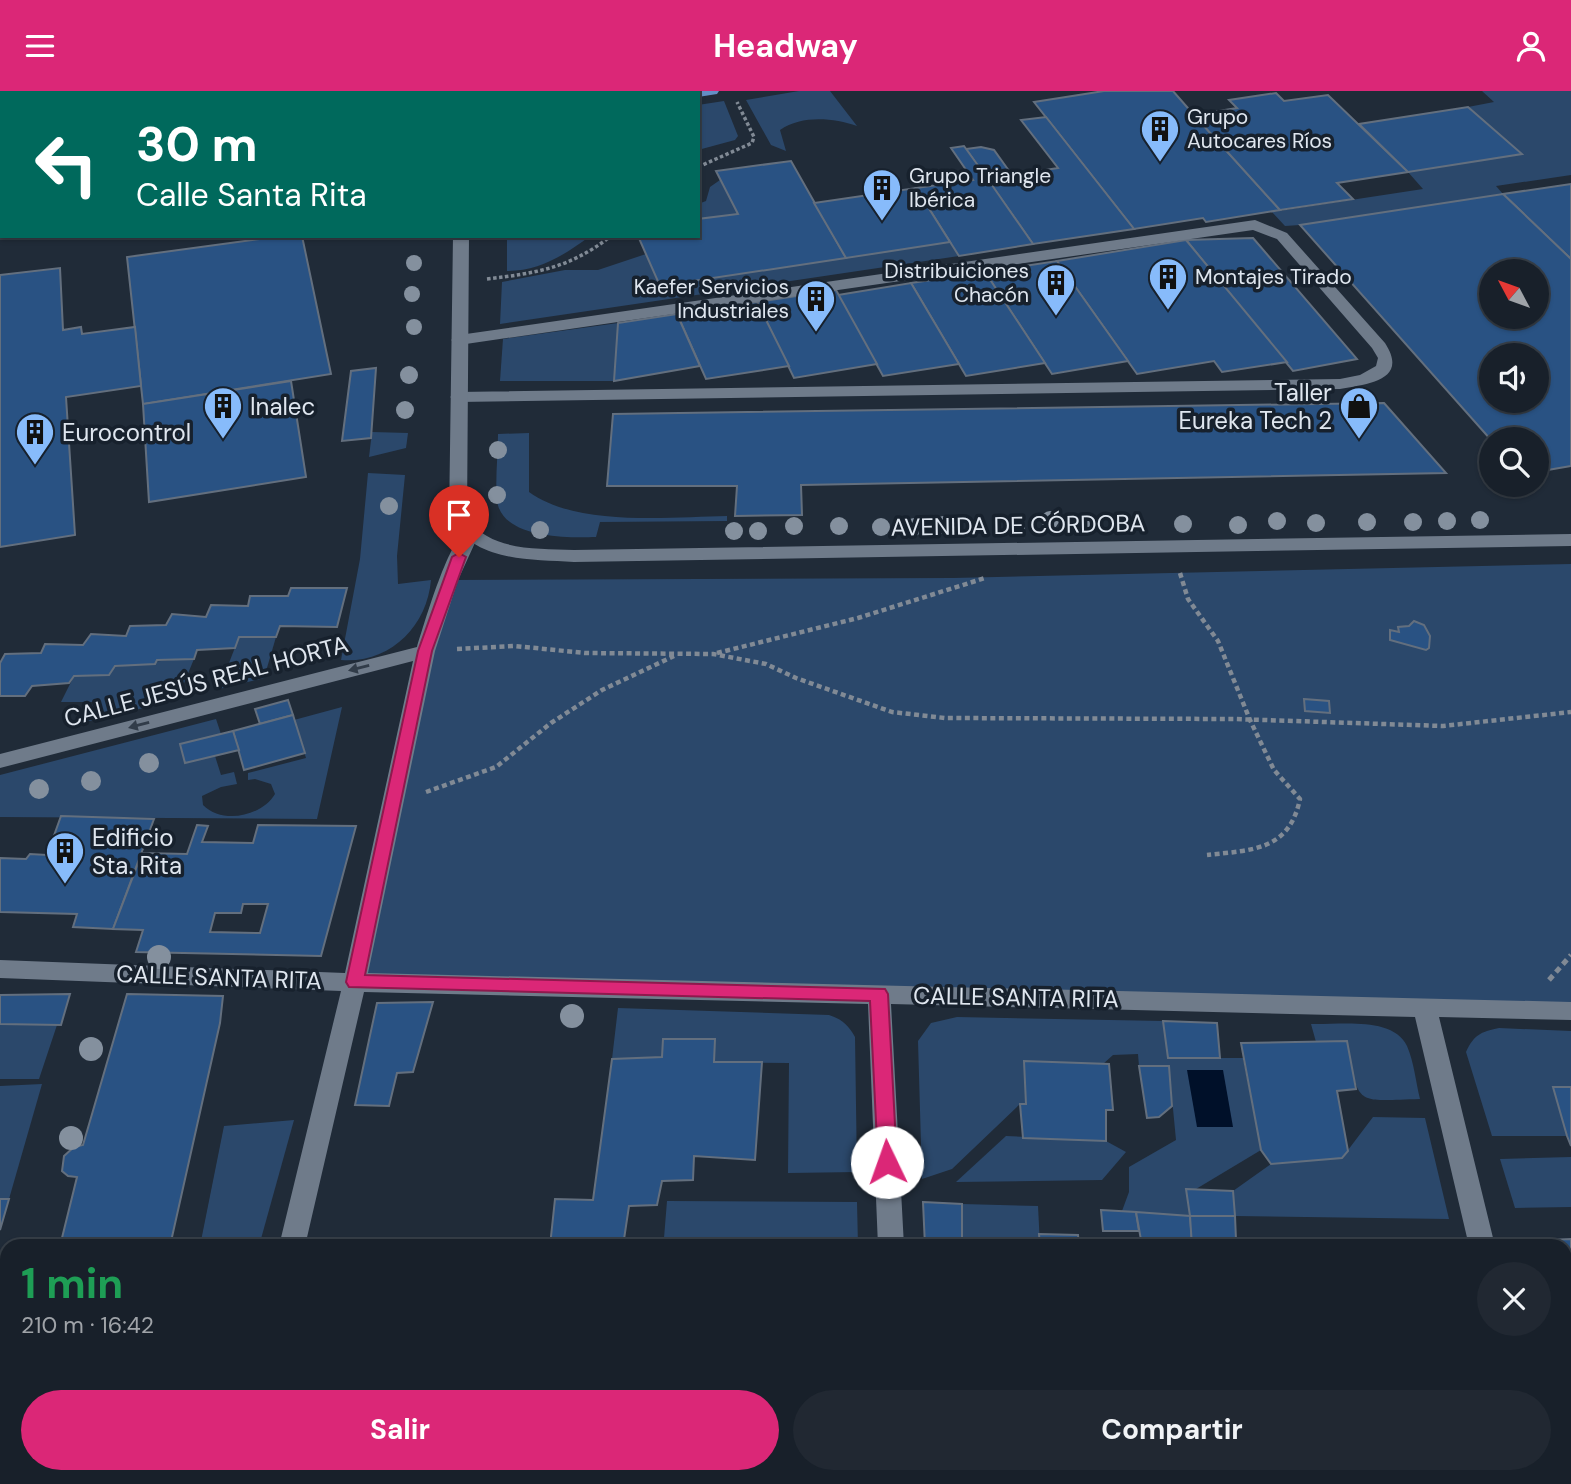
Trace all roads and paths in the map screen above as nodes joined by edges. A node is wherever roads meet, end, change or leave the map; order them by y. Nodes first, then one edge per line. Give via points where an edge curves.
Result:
1 (732, 91) edge
2 (700, 166) edge
3 (461, 238) edge
4 (609, 238) edge
5 (458, 282) junction
6 (459, 339) junction
7 (458, 397) junction
8 (470, 534) junction
9 (1571, 540) edge
10 (1167, 547) junction
11 (1034, 549) junction
12 (425, 651) junction
13 (678, 654) junction
14 (713, 654) junction
15 (1571, 712) edge
16 (1250, 720) junction
17 (0, 761) edge
18 (397, 791) junction
19 (1207, 855) dead end
20 (0, 969) edge
21 (355, 982) junction
22 (879, 994) junction
23 (1425, 1007) junction
24 (1571, 1011) edge
25 (294, 1239) edge
26 (891, 1239) edge
27 (1480, 1239) edge

1 - 2 path via 754,137 752,143
3 - 5 street
4 - 5 path via 587,257 566,266
5 - 6 street
6 - 7 street
6 - 7 street via 1255,225 1282,236 1379,346 1386,365 1380,374 1340,384
7 - 8 street via 458,520
8 - 11 street, AVENIDA DE CÓRDOBA via 496,549 574,556
8 - 12 street
9 - 10 street, AVENIDA DE CÓRDOBA
10 - 11 street, AVENIDA DE CÓRDOBA
10 - 16 path via 1188,599 1217,641
11 - 14 path via 992,576 858,618
12 - 13 path via 515,646 585,653
12 -> 17 street, CALLE JESÚS REAL HORTA
12 - 18 street
13 - 14 path
13 - 18 path via 601,690 496,767 429,792
14 - 16 path via 766,664 892,712 945,718
15 - 16 path via 1443,726
16 - 19 path via 1274,770 1300,799 1298,819 1288,834 1254,849
18 - 21 street
20 - 21 street, CALLE SANTA RITA
21 - 22 street, CALLE SANTA RITA
21 - 25 street
22 - 23 street, CALLE SANTA RITA
22 - 26 street
23 - 24 street, CALLE SANTA RITA
23 - 27 street

